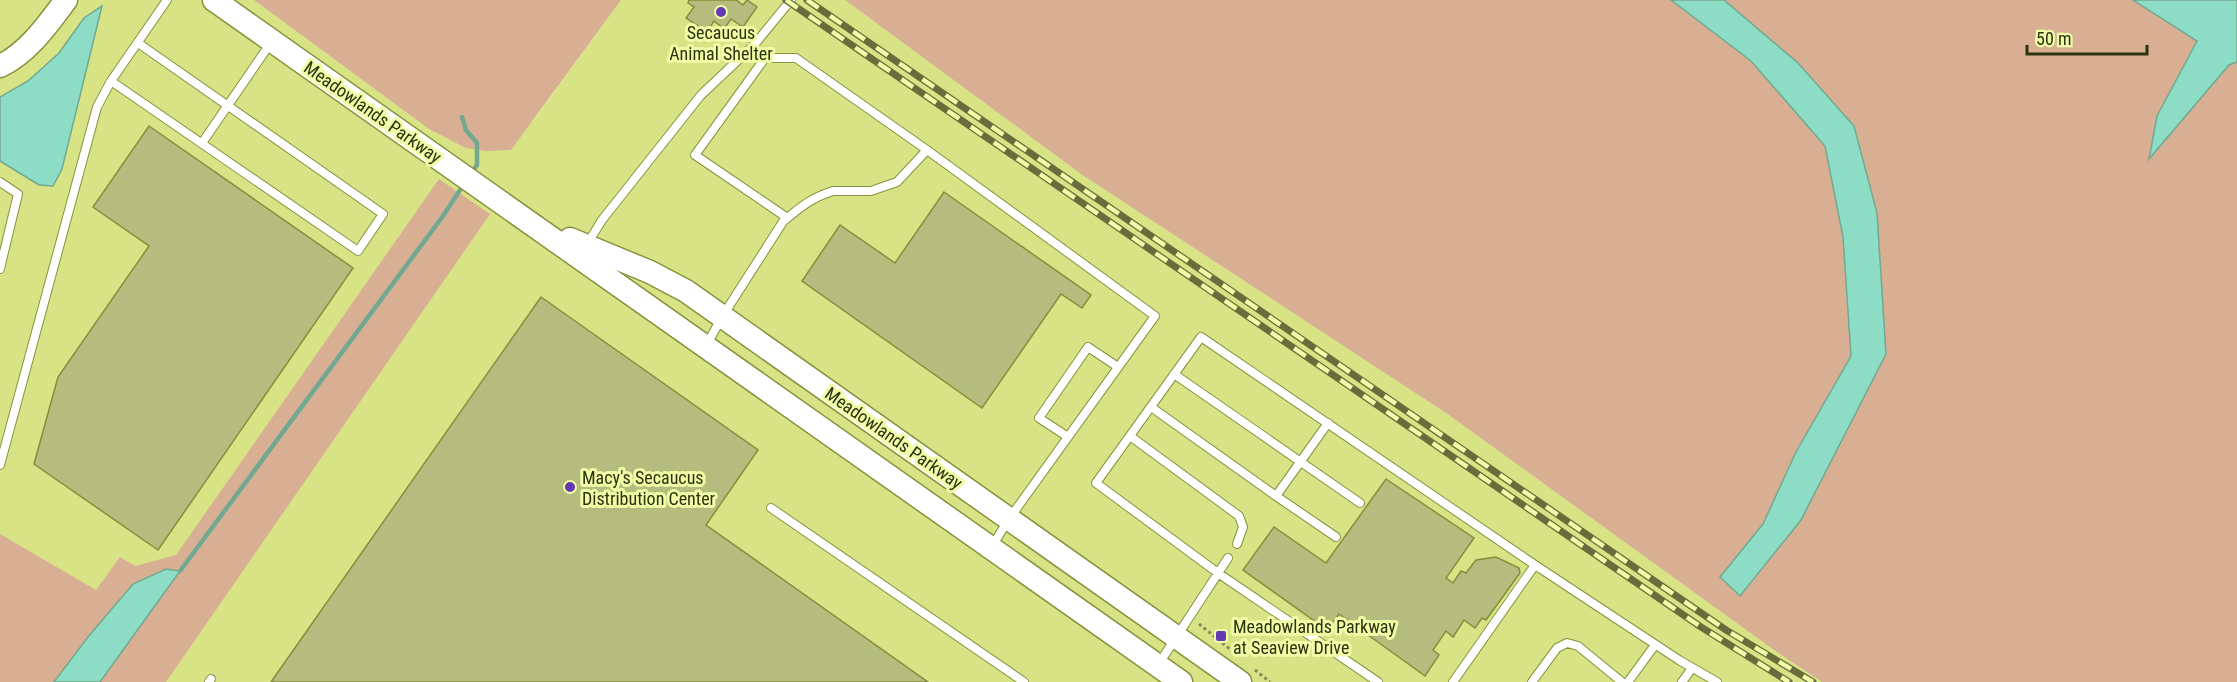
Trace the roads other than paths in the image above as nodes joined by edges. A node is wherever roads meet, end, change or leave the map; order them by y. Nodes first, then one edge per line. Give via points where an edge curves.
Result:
1 (66, 0) edge
2 (167, 0) edge
3 (214, 0) edge
4 (791, 0) edge
5 (272, 41) junction
6 (138, 43) junction
7 (0, 66) edge
8 (111, 81) junction
9 (228, 105) junction
10 (202, 143) junction
11 (927, 150) junction
12 (0, 182) edge
13 (785, 220) junction
14 (532, 224) junction
15 (586, 246) junction
16 (2, 255) edge
17 (0, 268) edge
18 (722, 317) junction
19 (706, 346) junction
20 (1118, 367) junction
21 (1174, 374) junction
22 (1151, 406) junction
23 (1328, 423) junction
24 (1130, 436) junction
25 (1068, 437) junction
26 (1300, 461) junction
27 (0, 465) edge
28 (1276, 496) junction
29 (1360, 503) dead end
30 (771, 508) dead end
31 (1009, 519) junction
32 (1336, 537) dead end
33 (1237, 544) dead end
34 (991, 548) junction
35 (1228, 558) dead end
36 (1535, 565) junction
37 (1218, 573) junction
38 (1178, 638) junction
39 (1655, 645) junction
40 (1158, 666) junction
41 (1692, 668) junction
42 (1024, 682) edge
43 (1181, 682) edge
44 (1240, 682) edge
45 (1378, 682) edge
46 (1453, 682) edge
47 (1532, 682) edge
48 (1622, 682) edge
49 (1628, 682) edge
50 (1682, 682) edge
51 (1717, 682) edge

1 - 7 street via 34,40
2 - 6 lane
3 - 5 street, Meadowlands Parkway
4 - 15 lane via 754,45 701,95 602,220
5 - 9 lane
5 - 14 street, Meadowlands Parkway
6 - 8 lane
6 - 9 lane
8 - 10 lane
8 - 27 lane via 97,107
9 - 10 lane
9 - 10 lane via 383,214 358,251
11 - 13 lane via 897,182 871,191 833,191 812,198
11 - 13 lane via 796,58 765,58 695,155 786,217
11 - 20 lane via 1155,316
12 - 16 lane via 18,194
13 - 18 lane
14 - 15 street, Meadowlands Parkway
14 - 19 street, Meadowlands Parkway
15 - 18 street, Meadowlands Parkway via 668,281
16 - 17 lane
18 - 19 lane
18 - 31 street, Meadowlands Parkway
19 - 34 street, Meadowlands Parkway
20 - 25 lane
20 - 25 lane via 1088,347 1039,417
21 - 22 lane
21 - 23 lane via 1201,337
21 - 26 lane
22 - 24 lane
22 - 28 lane
23 - 26 lane
23 - 36 lane
24 - 33 lane via 1239,516 1243,527
24 - 37 lane via 1096,483
25 - 31 lane
26 - 28 lane
26 - 29 lane
28 - 32 lane
30 - 42 lane
31 - 34 lane
31 - 38 street, Meadowlands Parkway
34 - 40 street, Meadowlands Parkway
35 - 37 lane
36 - 39 lane
36 - 46 lane
37 - 38 lane
37 - 45 lane
38 - 40 lane
38 - 44 street, Meadowlands Parkway
39 - 41 lane
39 - 49 lane
40 - 43 street, Meadowlands Parkway
41 - 50 lane
41 - 51 lane
47 - 48 lane via 1557,648 1567,643 1578,646

